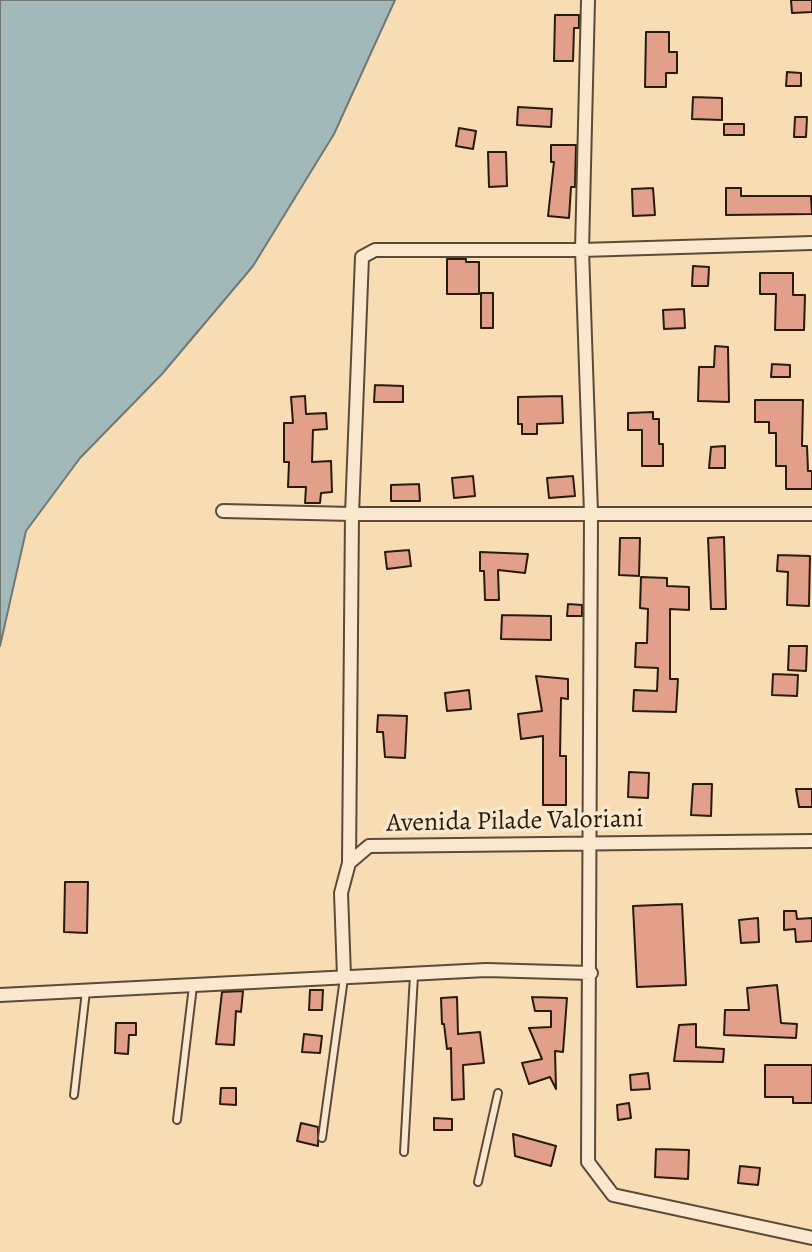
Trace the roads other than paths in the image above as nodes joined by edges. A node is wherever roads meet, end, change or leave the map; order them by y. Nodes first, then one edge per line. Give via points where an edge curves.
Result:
1 (588, 0) edge
2 (812, 243) edge
3 (582, 250) junction
4 (223, 511) dead end
5 (591, 513) junction
6 (352, 514) junction
7 (812, 514) edge
8 (812, 841) edge
9 (590, 844) junction
10 (349, 863) junction
11 (414, 973) junction
12 (591, 973) junction
13 (344, 976) junction
14 (193, 986) junction
15 (86, 991) junction
16 (0, 995) edge
17 (499, 1093) dead end
18 (74, 1095) dead end
19 (177, 1120) dead end
20 (322, 1138) dead end
21 (404, 1152) dead end
22 (478, 1182) dead end
23 (812, 1238) edge

1 - 3 street
2 - 3 street
3 - 5 street
3 - 6 street via 375,250 362,257
4 - 6 street
5 - 6 street
5 - 7 street
5 - 9 street
6 - 10 street
8 - 9 street, Avenida Pilade Valoriani
9 - 10 street, Avenida Pilade Valoriani via 369,846
9 - 12 street
10 - 13 street via 341,893
11 - 12 street
11 - 13 street
11 - 21 lane
12 - 23 street via 588,1162 613,1195
13 - 14 street
13 - 20 lane
14 - 15 street
14 - 19 lane
15 - 16 street
15 - 18 lane
17 - 22 lane

